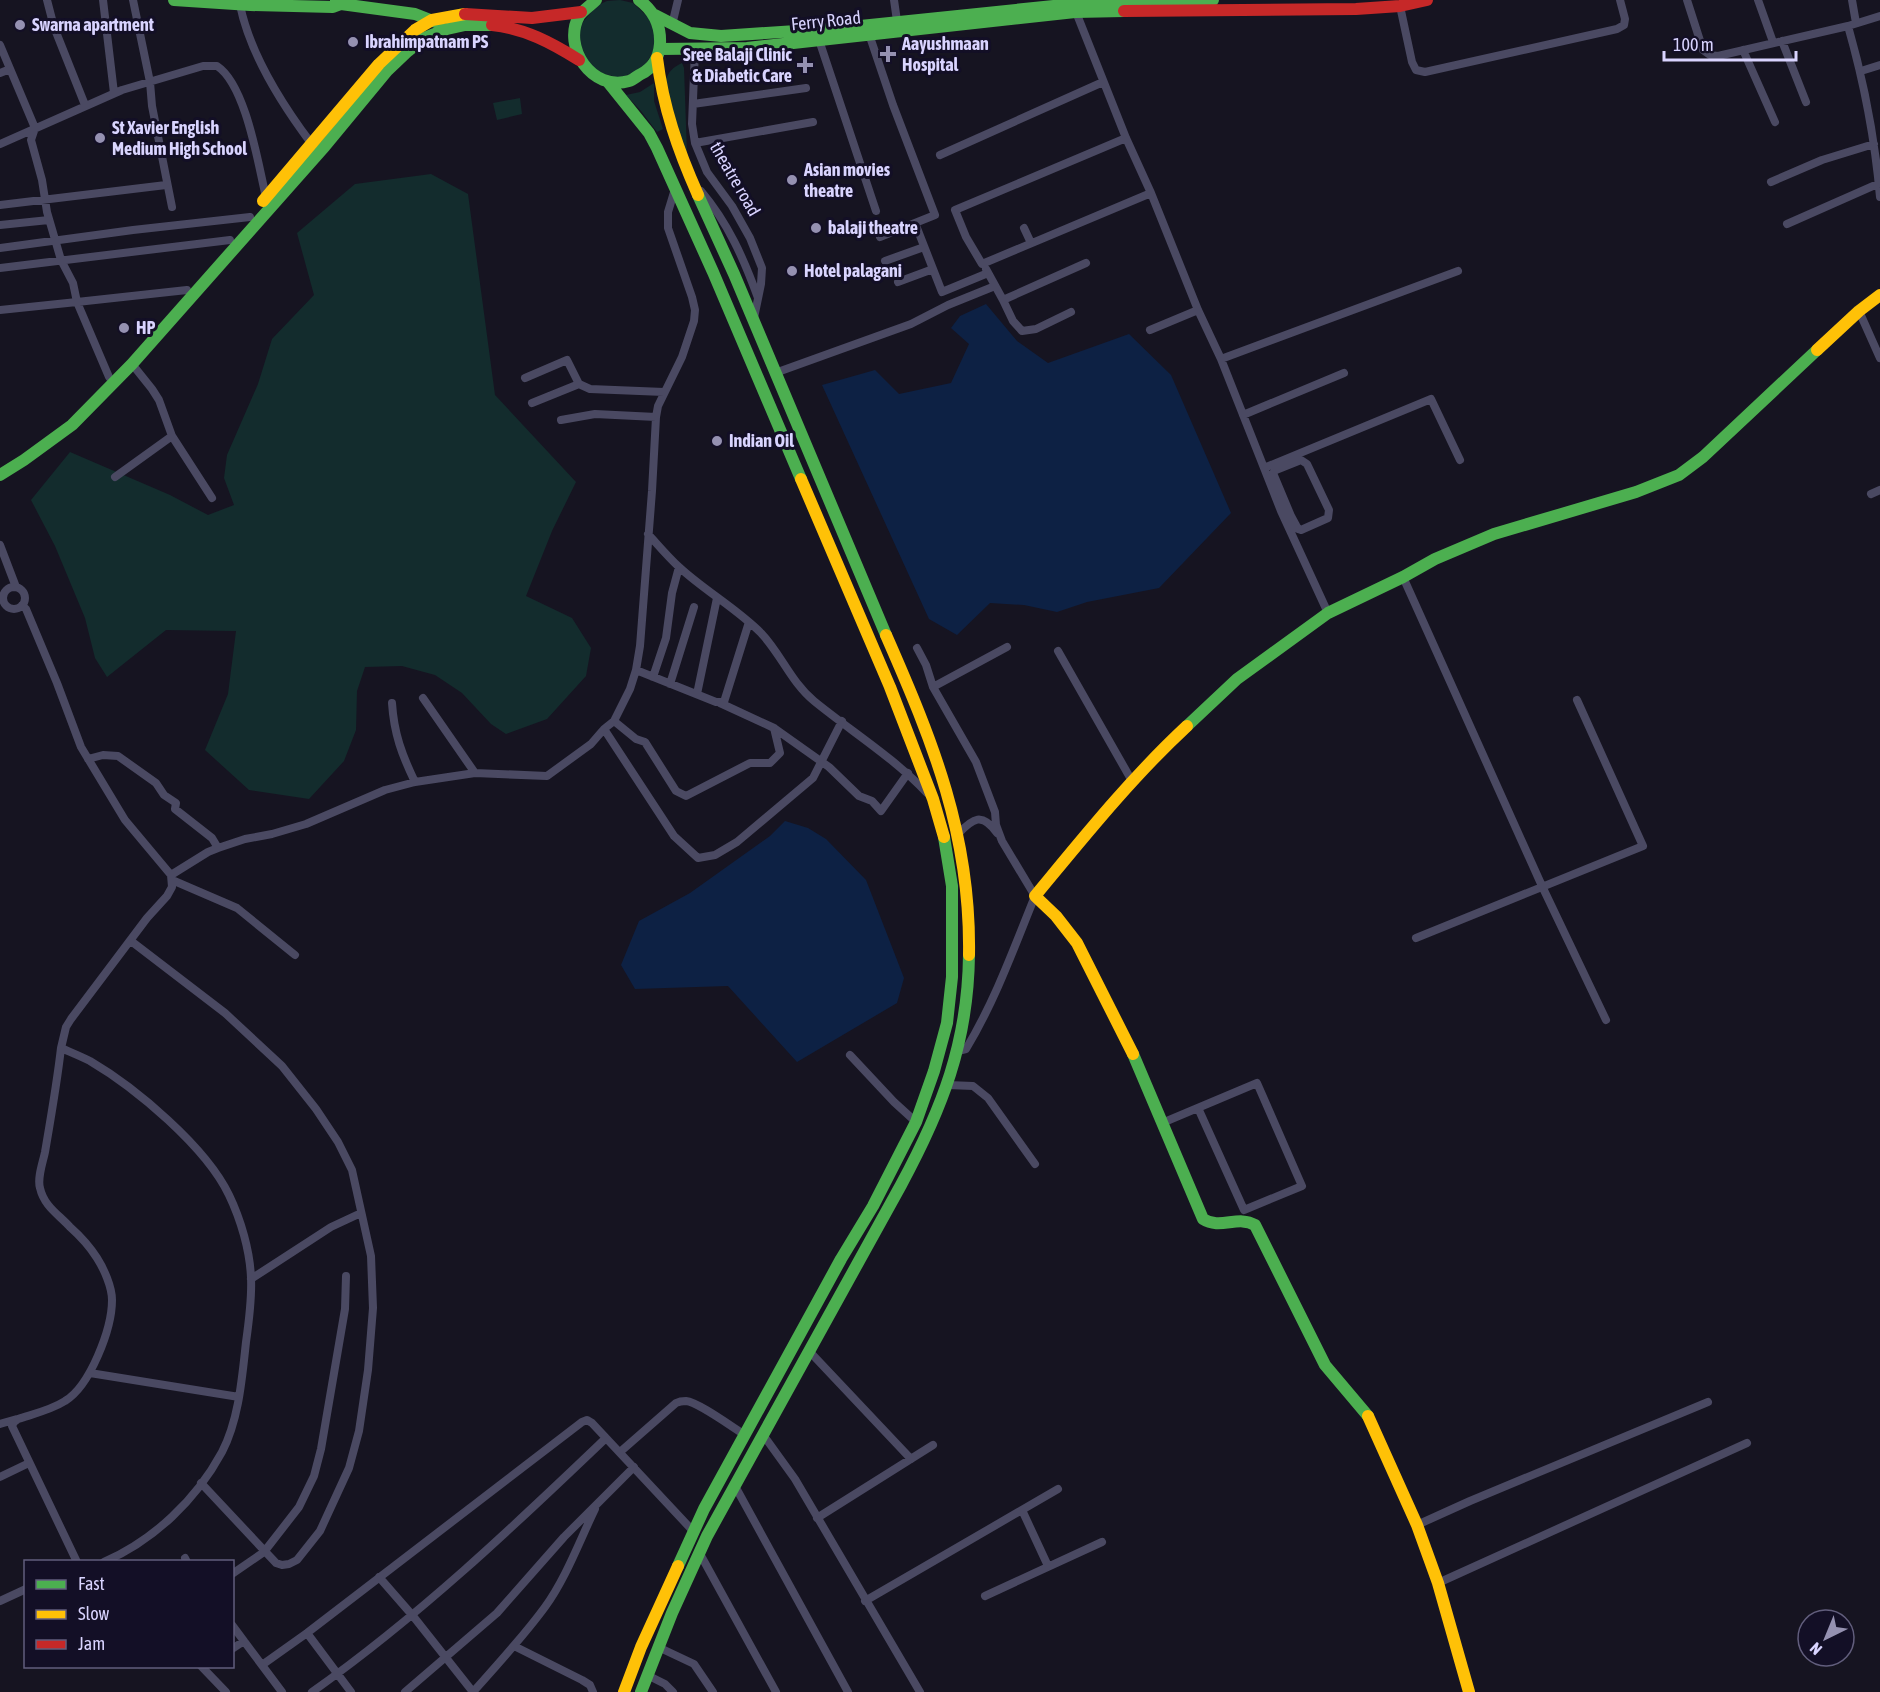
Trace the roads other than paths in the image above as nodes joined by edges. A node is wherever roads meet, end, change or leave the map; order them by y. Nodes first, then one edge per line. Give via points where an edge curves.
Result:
1 (47, 0) edge
2 (103, 0) edge
3 (134, 0) edge
4 (174, 0) edge
5 (639, 0) edge
6 (678, 0) edge
7 (894, 0) edge
8 (1142, 0) edge
9 (1203, 0) edge
10 (1213, 0) edge
11 (1426, 0) edge
12 (1620, 0) edge
13 (1687, 0) edge
14 (1758, 0) edge
15 (1852, 0) edge
16 (1092, 1) edge
17 (338, 2) edge
18 (246, 3) edge
19 (1045, 3) edge
20 (586, 5) edge
21 (1356, 5) edge
22 (1400, 6) junction
23 (1074, 8) junction
24 (1008, 11) edge
25 (655, 15) junction
26 (1880, 16) edge
27 (432, 20) junction
28 (897, 21) junction
29 (1852, 25) junction
30 (672, 26) junction
31 (449, 29) junction
32 (868, 30) junction
33 (819, 40) junction
34 (1778, 41) junction
35 (747, 42) junction
36 (0, 45) edge
37 (695, 50) junction
38 (1743, 50) junction
39 (659, 54) junction
40 (579, 60) junction
41 (1880, 65) edge
42 (10, 69) junction
43 (1861, 71) junction
44 (0, 73) edge
45 (150, 82) junction
46 (608, 82) junction
47 (1103, 82) junction
48 (806, 88) dead end
49 (118, 91) junction
50 (1806, 102) dead end
51 (693, 104) junction
52 (85, 105) junction
53 (813, 122) dead end
54 (1775, 122) dead end
55 (1880, 125) edge
56 (35, 128) junction
57 (1870, 128) junction
58 (1126, 138) junction
59 (311, 142) junction
60 (695, 143) junction
61 (0, 144) edge
62 (1874, 144) junction
63 (940, 155) dead end
64 (692, 180) junction
65 (1771, 182) dead end
66 (1879, 184) edge
67 (166, 185) junction
68 (676, 186) junction
69 (1151, 194) junction
70 (266, 197) junction
71 (1880, 197) edge
72 (45, 200) junction
73 (0, 205) edge
74 (172, 207) dead end
75 (876, 211) dead end
76 (250, 217) junction
77 (49, 220) junction
78 (915, 223) junction
79 (1787, 224) dead end
80 (0, 225) edge
81 (1024, 228) dead end
82 (880, 237) dead end
83 (230, 240) junction
84 (55, 242) junction
85 (1031, 243) junction
86 (924, 247) junction
87 (0, 248) edge
88 (62, 260) junction
89 (885, 261) dead end
90 (1086, 263) dead end
91 (982, 264) junction
92 (0, 268) edge
93 (933, 269) junction
94 (1458, 271) dead end
95 (988, 273) junction
96 (898, 282) dead end
97 (995, 286) junction
98 (187, 290) junction
99 (1880, 295) edge
100 (759, 297) junction
101 (1003, 300) junction
102 (76, 302) junction
103 (0, 310) edge
104 (1198, 310) junction
105 (1859, 311) junction
106 (1071, 312) dead end
107 (754, 320) junction
108 (1150, 330) dead end
109 (1880, 358) edge
110 (1221, 360) junction
111 (132, 364) junction
112 (775, 373) junction
113 (1344, 374) dead end
114 (109, 377) junction
115 (525, 378) dead end
116 (579, 384) junction
117 (664, 392) junction
118 (532, 403) dead end
119 (79, 412) junction
120 (1243, 415) junction
121 (656, 417) junction
122 (561, 420) dead end
123 (172, 436) junction
124 (1460, 460) dead end
125 (0, 462) edge
126 (1280, 464) junction
127 (1264, 468) junction
128 (0, 475) edge
129 (116, 477) dead end
130 (1271, 477) junction
131 (1880, 490) edge
132 (1871, 494) dead end
133 (212, 498) dead end
134 (1288, 517) junction
135 (648, 534) junction
136 (0, 545) edge
137 (679, 567) junction
138 (1403, 577) junction
139 (16, 587) junction
140 (717, 598) junction
141 (22, 605) junction
142 (694, 607) dead end
143 (3, 609) edge
144 (1328, 612) junction
145 (749, 622) junction
146 (1007, 647) dead end
147 (917, 648) dead end
148 (1058, 651) dead end
149 (636, 670) junction
150 (653, 677) junction
151 (670, 684) junction
152 (933, 687) junction
153 (697, 694) junction
154 (423, 698) dead end
155 (1577, 700) dead end
156 (720, 703) junction
157 (392, 704) dead end
158 (614, 721) junction
159 (842, 722) junction
160 (774, 728) junction
161 (604, 729) junction
162 (88, 759) junction
163 (820, 762) junction
164 (475, 773) junction
165 (908, 773) junction
166 (1132, 781) junction
167 (415, 782) junction
168 (933, 799) junction
169 (958, 834) junction
170 (1002, 841) junction
171 (218, 848) junction
172 (172, 877) junction
173 (1542, 886) junction
174 (1035, 896) junction
175 (1416, 938) dead end
176 (131, 941) junction
177 (295, 955) dead end
178 (1606, 1020) dead end
179 (61, 1048) junction
180 (958, 1051) junction
181 (850, 1055) dead end
182 (948, 1084) junction
183 (1198, 1108) junction
184 (916, 1122) junction
185 (1162, 1123) junction
186 (1035, 1164) dead end
187 (362, 1213) junction
188 (346, 1276) dead end
189 (251, 1278) junction
190 (810, 1352) junction
191 (90, 1373) junction
192 (239, 1397) junction
193 (1708, 1402) dead end
194 (18, 1419) junction
195 (0, 1424) edge
196 (745, 1435) junction
197 (764, 1436) junction
198 (606, 1438) junction
199 (1747, 1443) dead end
200 (933, 1445) dead end
201 (620, 1452) junction
202 (910, 1459) junction
203 (29, 1463) junction
204 (634, 1467) junction
205 (0, 1477) edge
206 (201, 1484) junction
207 (735, 1486) junction
208 (1058, 1489) dead end
209 (597, 1503) junction
210 (1022, 1510) junction
211 (817, 1518) junction
212 (1417, 1525) junction
213 (693, 1531) junction
214 (1102, 1542) dead end
215 (264, 1552) junction
216 (699, 1552) junction
217 (124, 1553) junction
218 (76, 1560) edge
219 (108, 1560) edge
220 (129, 1560) edge
221 (1048, 1566) junction
222 (234, 1573) edge
223 (379, 1577) junction
224 (1438, 1583) junction
225 (24, 1590) edge
226 (985, 1596) dead end
227 (0, 1601) edge
228 (865, 1601) junction
229 (413, 1616) junction
230 (234, 1628) edge
231 (307, 1633) junction
232 (244, 1641) junction
233 (514, 1646) junction
234 (658, 1647) junction
235 (234, 1648) edge
236 (446, 1657) junction
237 (262, 1665) junction
238 (204, 1668) edge
239 (338, 1674) junction
240 (647, 1675) junction
241 (224, 1692) edge
242 (282, 1692) edge
243 (312, 1692) edge
244 (351, 1692) edge
245 (405, 1692) edge
246 (473, 1692) edge
247 (593, 1692) edge
248 (624, 1692) edge
249 (641, 1692) edge
250 (673, 1692) edge
251 (713, 1692) edge
252 (776, 1692) edge
253 (848, 1692) edge
254 (920, 1692) edge
255 (1468, 1692) edge

1 - 52 street
2 - 49 street
3 - 45 street
4 - 18 main road
5 - 25 main road, Ferry Road
6 - 30 street
7 - 28 street
8 - 9 main road, Ferry Road
8 - 16 main road, Ferry Road
9 - 10 main road, Ferry Road
11 - 22 main road, Ferry Road
12 - 22 street via 1625,19 1617,29 1425,72 1416,70 1412,62
13 - 38 street via 1703,50 1718,56
14 - 34 street
15 - 29 street
16 - 23 main road, Ferry Road
17 - 18 main road via 333,7
17 - 27 main road
18 - 59 street via 243,18 266,73
19 - 23 main road, Ferry Road
19 - 24 main road, Ferry Road
20 - 27 main road via 532,18 469,13
20 - 40 main road via 573,36
21 - 22 main road, Ferry Road
21 - 23 main road, Ferry Road
23 - 24 main road, Ferry Road
23 - 47 street
24 - 28 main road, Ferry Road
24 - 32 main road, Ferry Road
25 - 30 main road, Ferry Road
25 - 39 main road via 661,32
26 - 29 street
27 - 31 main road
27 - 59 main road via 415,30 379,64
28 - 32 main road, Ferry Road
29 - 34 street
29 - 43 street
30 - 35 main road, Ferry Road via 704,36
31 - 40 main road via 470,24 523,30
31 - 111 main road via 422,40 389,74
32 - 33 main road, Ferry Road
32 - 35 main road, Ferry Road
32 - 78 street via 935,215
33 - 35 main road, Ferry Road
33 - 75 street
34 - 38 street
34 - 50 street
35 - 37 main road, Ferry Road
36 - 42 street
37 - 39 main road, Ferry Road
37 - 51 street, theatre road
38 - 54 street
39 - 46 main road via 642,75
39 - 64 main road via 658,81 664,108
40 - 46 main road via 591,74
41 - 43 street
42 - 44 street
42 - 56 street
43 - 57 street
45 - 49 street
45 - 67 street
45 - 70 street via 203,66 222,69 246,110
46 - 68 main road via 649,133
47 - 58 street
47 - 63 street
48 - 51 street
49 - 52 street
51 - 60 street, theatre road
52 - 56 street
53 - 60 street
55 - 57 street
56 - 61 street
56 - 72 street via 31,140
57 - 62 street
58 - 69 street
58 - 91 street via 955,210
59 - 70 main road
60 - 100 street, theatre road via 707,172 753,244 762,268
62 - 65 street
62 - 66 street
64 - 100 street via 722,218
64 - 107 main road
66 - 71 street
66 - 79 street
67 - 72 street
67 - 74 street
68 - 117 street via 668,228 695,310 691,334
68 - 168 main road via 890,687
69 - 85 street
69 - 104 street
70 - 76 main road
72 - 73 street
72 - 77 street
76 - 83 main road
76 - 84 street
77 - 80 street
77 - 84 street
78 - 82 street
78 - 86 street
81 - 85 street
83 - 88 street
83 - 98 main road
84 - 87 street
84 - 88 street
85 - 91 street
86 - 89 street
86 - 93 street
88 - 92 street
88 - 102 street via 73,283
90 - 101 street
91 - 95 street
93 - 95 street via 942,291
93 - 96 street
94 - 110 street
95 - 97 street
97 - 101 street
97 - 112 street via 911,324
98 - 102 street
98 - 114 main road
99 - 105 main road
100 - 107 street, theatre road
101 - 106 street via 1022,331 1036,329
102 - 103 street
102 - 114 street
104 - 108 street
104 - 110 street
105 - 109 street
105 - 138 main road via 1678,475 1636,492 1494,534
107 - 112 main road
110 - 120 street
111 - 119 main road
111 - 123 street via 159,400
112 - 169 main road via 934,750
113 - 120 street
114 - 119 main road
115 - 116 street via 567,360
116 - 117 street
116 - 118 street
117 - 121 street
119 - 125 main road
119 - 128 main road via 49,442
120 - 127 street
121 - 122 street via 595,414
121 - 135 street
123 - 129 street
123 - 133 street
124 - 126 street via 1431,399
126 - 127 street
126 - 130 street
126 - 134 street via 1301,460 1307,464 1329,513 1328,518 1301,530
127 - 130 street
130 - 134 street
131 - 132 street
134 - 144 street
135 - 137 street
135 - 149 street
136 - 139 street
137 - 140 street
137 - 150 street via 666,638
138 - 144 main road
138 - 173 street
139 - 141 street via 24,594
139 - 143 street via 4,594
140 - 145 street
140 - 153 street
141 - 143 street
141 - 162 street
142 - 151 street
144 - 166 main road via 1237,679
145 - 156 street via 726,698
145 - 159 street via 812,700
146 - 152 street
147 - 152 street
148 - 166 street
149 - 150 street
149 - 158 street
150 - 151 street
151 - 153 street
152 - 170 street via 976,762 996,812
153 - 156 street
154 - 164 street
155 - 173 street via 1643,846
156 - 160 street
157 - 167 street via 393,725
158 - 160 street via 645,742 676,791 686,796 750,763 770,762 780,753
158 - 161 street
159 - 163 street
159 - 165 street
160 - 163 street
161 - 163 street via 674,836 698,858 715,855 737,842 813,778
161 - 164 street via 591,744 547,776
162 - 171 street via 118,756 156,783 176,803 175,809 212,838
162 - 172 street via 125,820
163 - 165 street via 881,811
164 - 167 street
165 - 168 street
166 - 174 main road
167 - 171 street via 385,790 306,824
168 - 184 main road via 952,886 952,977 946,1023
169 - 170 street via 969,822 984,820
169 - 180 main road via 967,879 970,939 969,979
170 - 174 street
171 - 172 street
172 - 176 street via 167,896
172 - 177 street via 237,908
173 - 175 street
173 - 178 street
174 - 180 street via 977,1030 966,1050
174 - 185 main road via 1077,943 1132,1050
176 - 179 street via 71,1019
176 - 187 street via 225,1013 282,1066 338,1142 352,1170
179 - 189 street via 124,1084 179,1130 208,1164 229,1194 243,1230
179 - 191 street via 39,1186 45,1202 96,1257 107,1280 112,1299 109,1323
180 - 182 main road
181 - 184 street
182 - 186 street via 973,1086 988,1098
182 - 190 main road via 929,1133
183 - 183 street via 1257,1083 1302,1186 1244,1210
183 - 185 street
184 - 196 main road
185 - 212 main road via 1203,1219 1215,1225 1243,1219 1255,1225 1324,1365 1369,1418
187 - 189 street via 331,1227
187 - 215 street via 371,1256 373,1308 359,1431 349,1468 320,1531 297,1560 282,1565
188 - 215 street via 345,1309 314,1476 299,1507
189 - 192 street
190 - 197 main road
190 - 202 street
191 - 192 street
191 - 194 street via 66,1401
192 - 206 street via 222,1451
193 - 212 street
194 - 195 street
194 - 203 street via 12,1426
196 - 201 street via 698,1406 682,1401
196 - 213 main road
197 - 207 main road
197 - 211 street
198 - 201 street
198 - 223 street via 592,1423 582,1422
198 - 229 street
199 - 224 street
200 - 202 street
201 - 204 street
202 - 211 street
203 - 205 street
203 - 218 street
204 - 209 street
204 - 213 street
206 - 215 street
206 - 217 street via 161,1527
207 - 216 main road
207 - 253 street
208 - 210 street
209 - 233 street via 554,1593
209 - 236 street via 497,1613
210 - 221 street
210 - 228 street
211 - 228 street
212 - 224 main road
213 - 248 main road
214 - 221 street
215 - 222 street
216 - 234 main road
216 - 252 street
217 - 219 street
217 - 220 street
221 - 226 street
223 - 229 street
223 - 231 street
224 - 255 main road
225 - 227 street
228 - 254 street
229 - 236 street
229 - 239 street
230 - 232 street
231 - 237 street
231 - 239 street
232 - 235 street
232 - 237 street
233 - 246 street
233 - 247 street via 582,1680
234 - 240 main road
234 - 251 street via 694,1665
236 - 245 street
236 - 246 street
237 - 242 street
238 - 241 street
239 - 243 street
239 - 244 street
240 - 249 main road
240 - 250 street

